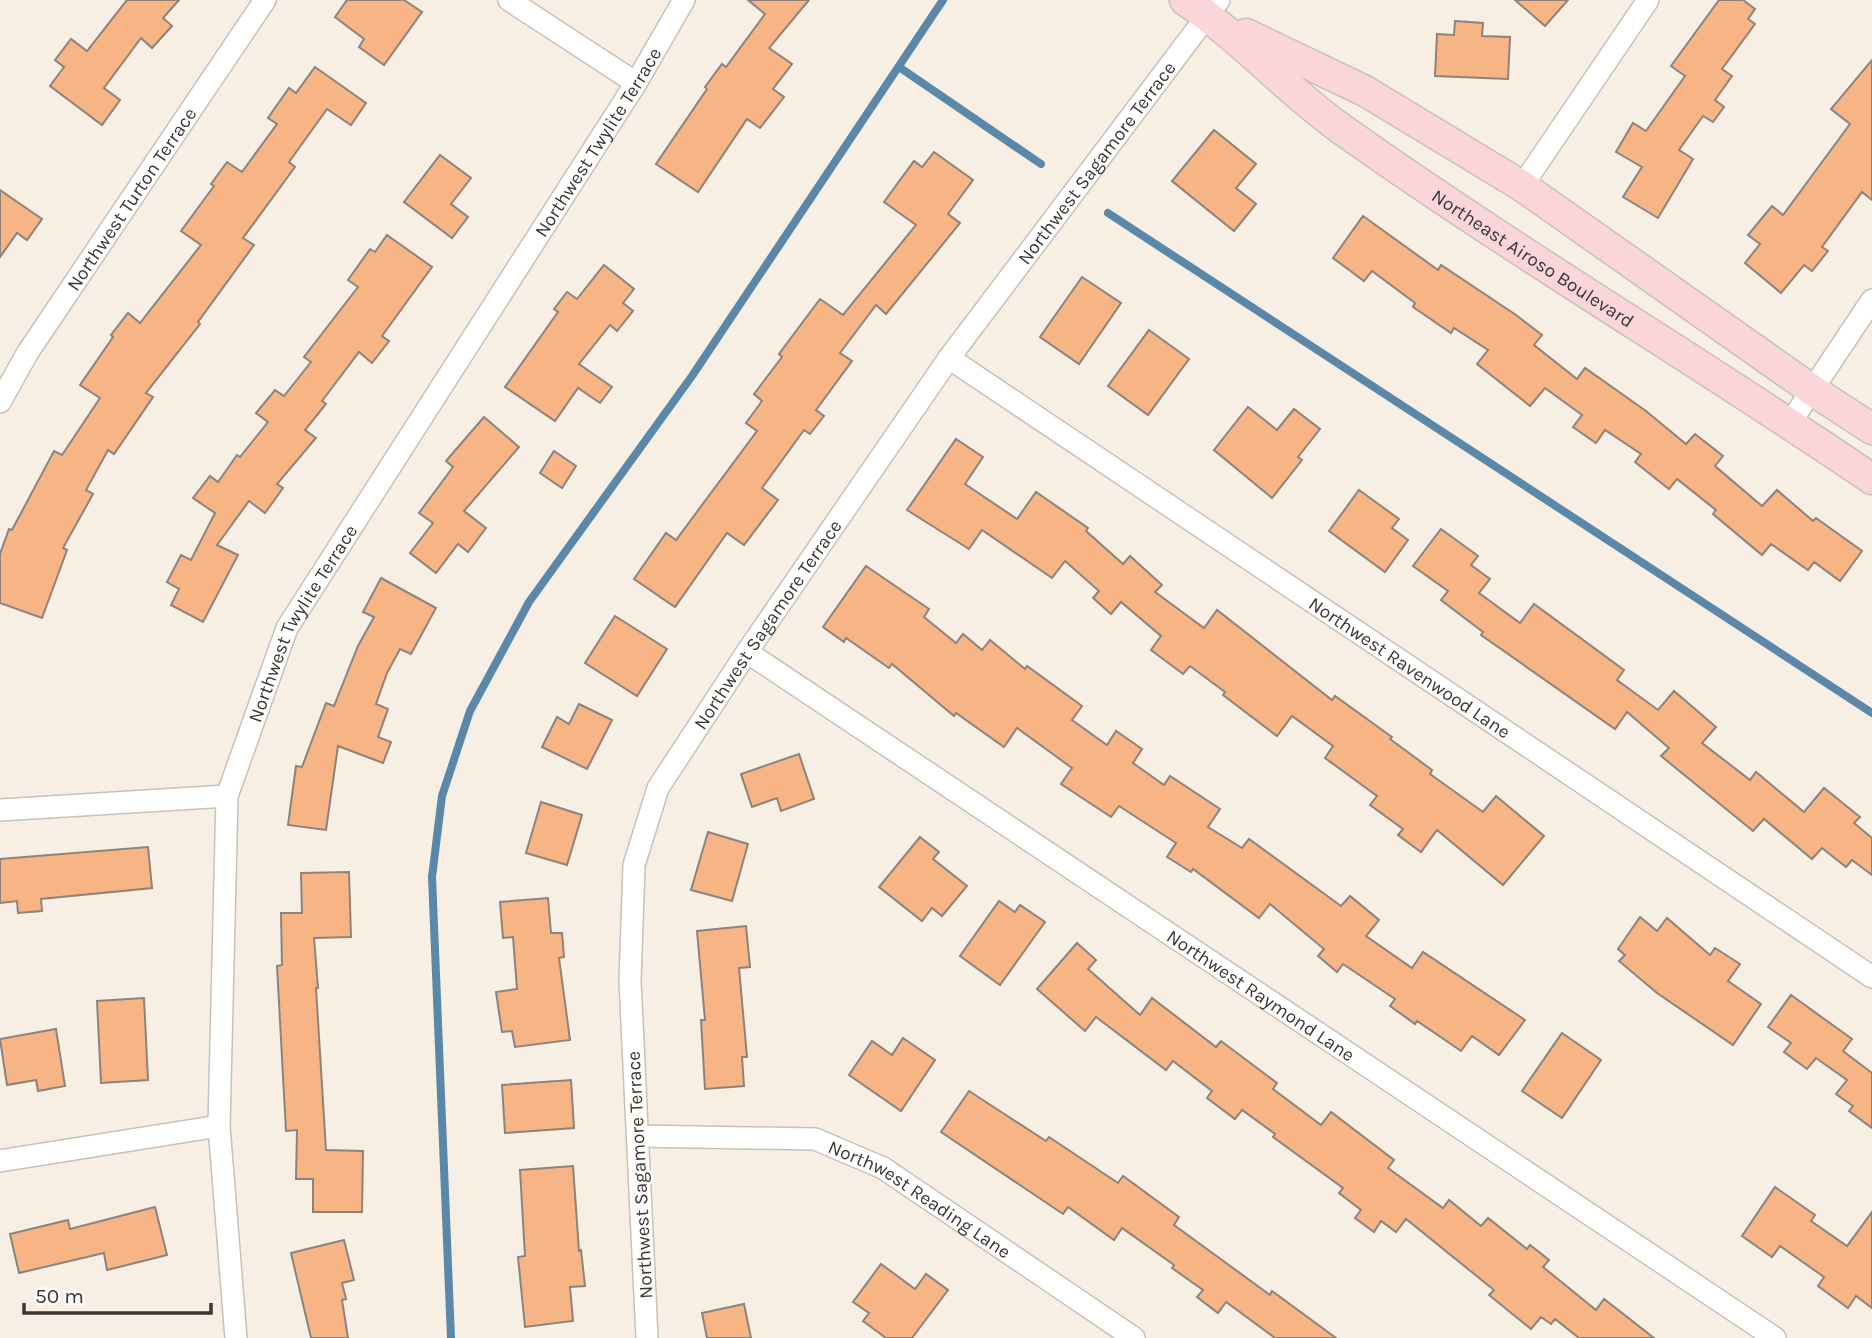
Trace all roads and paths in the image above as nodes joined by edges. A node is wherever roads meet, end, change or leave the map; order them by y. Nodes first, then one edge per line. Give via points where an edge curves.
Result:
1 (265, 0) edge
2 (509, 0) edge
3 (684, 0) edge
4 (1648, 0) edge
5 (1204, 5) edge
6 (636, 83) junction
7 (1522, 186) junction
8 (1872, 300) edge
9 (949, 358) junction
10 (1812, 390) junction
11 (0, 402) edge
12 (1790, 423) junction
13 (1872, 429) edge
14 (1872, 479) edge
15 (747, 652) junction
16 (228, 796) junction
17 (0, 810) edge
18 (1872, 977) edge
19 (219, 1126) junction
20 (638, 1136) junction
21 (0, 1161) edge
22 (236, 1338) edge
23 (647, 1338) edge
24 (1134, 1338) edge
25 (1775, 1338) edge

1 - 11 street, Northwest Turton Terrace via 28,352
2 - 6 street
3 - 6 street, Northwest Twylite Terrace
4 - 7 street
5 - 7 main road via 1365,90
5 - 9 street, Northwest Sagamore Terrace
5 - 12 main road, Northeast Airoso Boulevard via 1338,127
6 - 16 street, Northwest Twylite Terrace via 287,628
7 - 10 main road
8 - 10 street
9 - 15 street, Northwest Sagamore Terrace
9 - 18 street, Northwest Ravenwood Lane
10 - 12 street
10 - 13 main road
12 - 14 main road, Northeast Airoso Boulevard
15 - 20 street, Northwest Sagamore Terrace via 658,788 634,865 630,981
15 - 25 street, Northwest Raymond Lane
16 - 17 street
16 - 19 street, Northwest Twylite Terrace
19 - 21 street
19 - 22 street, Northwest Twylite Terrace
20 - 23 street, Northwest Sagamore Terrace
20 - 24 street, Northwest Reading Lane via 815,1139 883,1168

